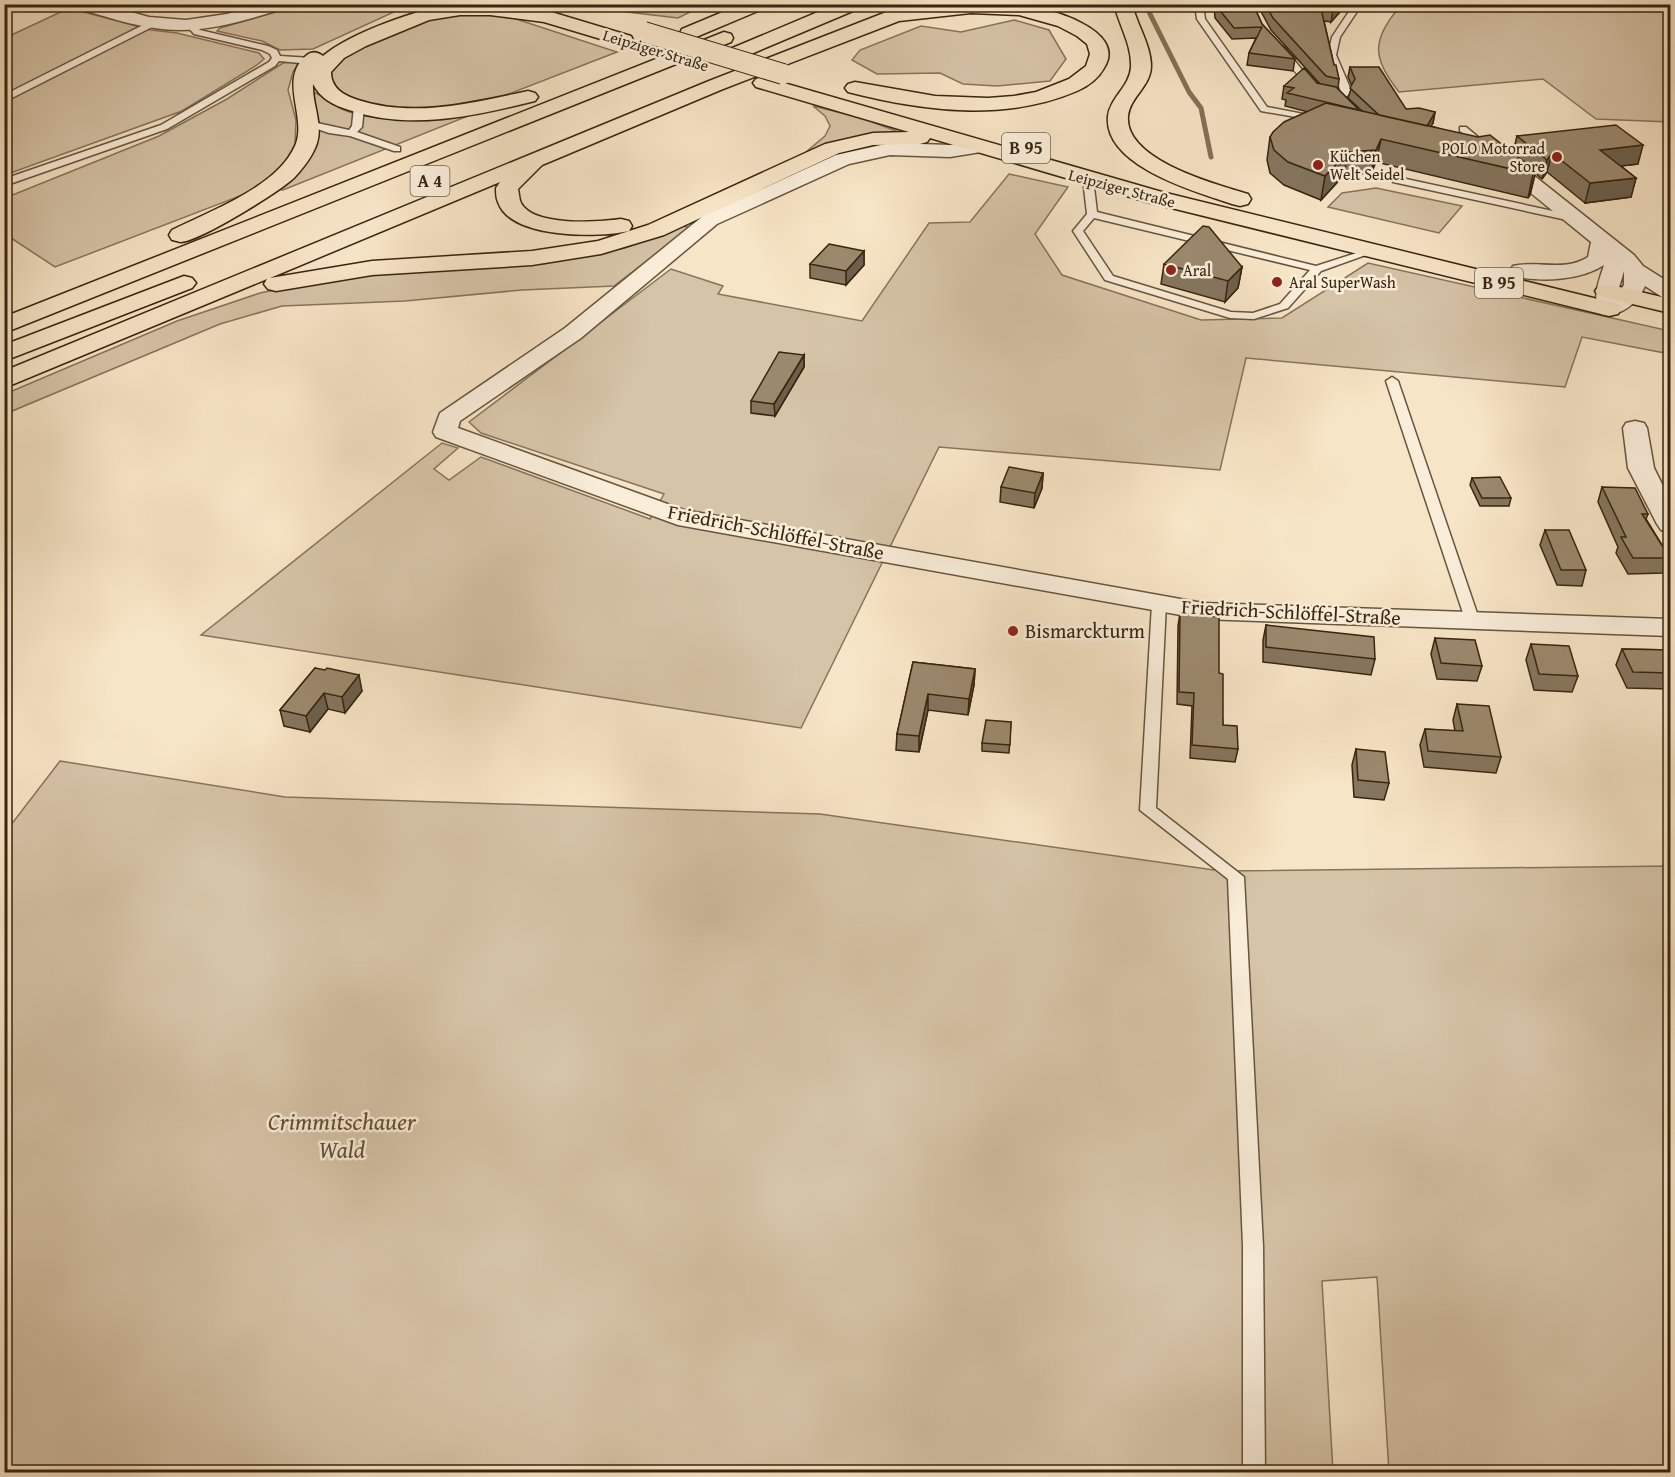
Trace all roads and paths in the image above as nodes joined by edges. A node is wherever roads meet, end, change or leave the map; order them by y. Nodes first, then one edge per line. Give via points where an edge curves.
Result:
1 (82, 4) edge
2 (280, 4) edge
3 (411, 4) edge
4 (503, 4) edge
5 (759, 4) edge
6 (804, 4) edge
7 (854, 4) edge
8 (925, 4) edge
9 (1123, 4) edge
10 (1199, 4) edge
11 (1358, 4) edge
12 (4, 9) edge
13 (551, 11) edge
14 (5, 15) edge
15 (889, 18) junction
16 (153, 23) junction
17 (190, 25) junction
18 (1273, 40) edge
19 (276, 58) junction
20 (311, 61) junction
21 (789, 76) junction
22 (763, 83) junction
23 (528, 97) junction
24 (4, 99) edge
25 (610, 106) dead end
26 (359, 107) junction
27 (1329, 122) edge
28 (308, 124) junction
29 (1462, 129) dead end
30 (351, 133) junction
31 (969, 144) junction
32 (397, 149) junction
33 (1481, 151) joint
34 (543, 156) junction
35 (458, 169) dead end
36 (1088, 179) junction
37 (1396, 180) dead end
38 (4, 183) edge
39 (1261, 207) junction
40 (1092, 214) junction
41 (1576, 219) junction
42 (180, 234) junction
43 (1602, 240) junction
44 (1372, 251) junction
45 (1317, 269) junction
46 (1521, 271) junction
47 (1635, 271) junction
48 (1671, 292) edge
49 (1615, 299) junction
50 (4, 303) edge
51 (1671, 306) edge
52 (1671, 324) edge
53 (142, 325) junction
54 (4, 326) edge
55 (4, 354) edge
56 (4, 380) edge
57 (1392, 381) dead end
58 (1635, 428) dead end
59 (1671, 524) edge
60 (1160, 603) junction
61 (1473, 622) junction
62 (1671, 628) edge
63 (1254, 1473) edge

1 - 16 street
2 - 17 street via 235,18
3 - 20 main road via 397,17 335,44
4 - 13 main road, Leipziger Straße
5 - 23 main road
6 - 54 main road, A 4
7 - 25 main road
8 - 15 main road
9 - 39 main road via 1141,65 1139,80 1118,115 1124,139 1139,155 1164,170
10 - 27 lane via 1201,19 1264,109
11 - 18 lane via 1336,37 1332,55 1346,90 1341,100 1320,92
12 - 14 lane
13 - 21 main road, Leipziger Straße / B 95, bridge via 589,13
13 - 22 main road, Leipziger Straße / B 95 via 624,40
13 - 26 main road via 449,11 419,17 349,47 325,65 321,78 333,96
15 - 21 main road via 963,7 1028,12 1079,29 1097,45 1100,57 1088,75 1065,88 1033,98 986,104 918,101
15 - 34 main road
16 - 17 street
16 - 24 lane
17 - 19 lane via 197,32 265,48 274,52
19 - 20 lane
19 - 38 lane via 272,64 164,127
20 - 28 main road via 302,88
21 - 39 main road, Leipziger Straße / B 95 via 1013,144
22 - 31 main road, Leipziger Straße / B 95
22 - 34 main road via 805,108 818,125 811,143 640,222 605,228 553,226 528,219 512,208 506,195 511,181
23 - 26 main road via 438,114
23 - 32 main road
26 - 30 lane via 357,127
28 - 30 lane
28 - 42 main road via 306,144 287,171 253,196
29 - 33 lane
30 - 32 lane
31 - 36 main road, Leipziger Straße / B 95
31 - 53 main road via 887,138 844,144 656,230 601,247 532,258 398,265 327,274 250,291
31 - 60 street, Friedrich-Schlöffel-Straße via 950,151 890,149 843,159 710,220 573,333 449,418 445,432 678,517
32 - 42 main road
33 - 41 street
34 - 53 main road
35 - 55 main road, A 4
36 - 40 lane
36 - 44 main road, Leipziger Straße / B 95
37 - 41 lane
39 - 46 main road, Leipziger Straße / B 95
40 - 45 lane
40 - 45 lane via 1078,231 1109,278 1220,313 1254,316 1284,306
41 - 43 street
42 - 50 main road
43 - 46 street via 1598,260 1592,265 1575,270
43 - 47 street
43 - 49 street via 1615,265
44 - 45 lane
44 - 49 main road, Leipziger Straße / B 95
46 - 49 main road, Leipziger Straße / B 95
47 - 48 street
47 - 49 street via 1635,287
49 - 51 main road, Leipziger Straße / B 95
49 - 52 main road, Leipziger Straße / B 95
53 - 56 main road
57 - 61 lane
58 - 59 street via 1641,468
60 - 61 street, Friedrich-Schlöffel-Straße via 1203,611
60 - 63 lane via 1148,810 1236,877 1253,1246
61 - 62 street, Friedrich-Schlöffel-Straße

